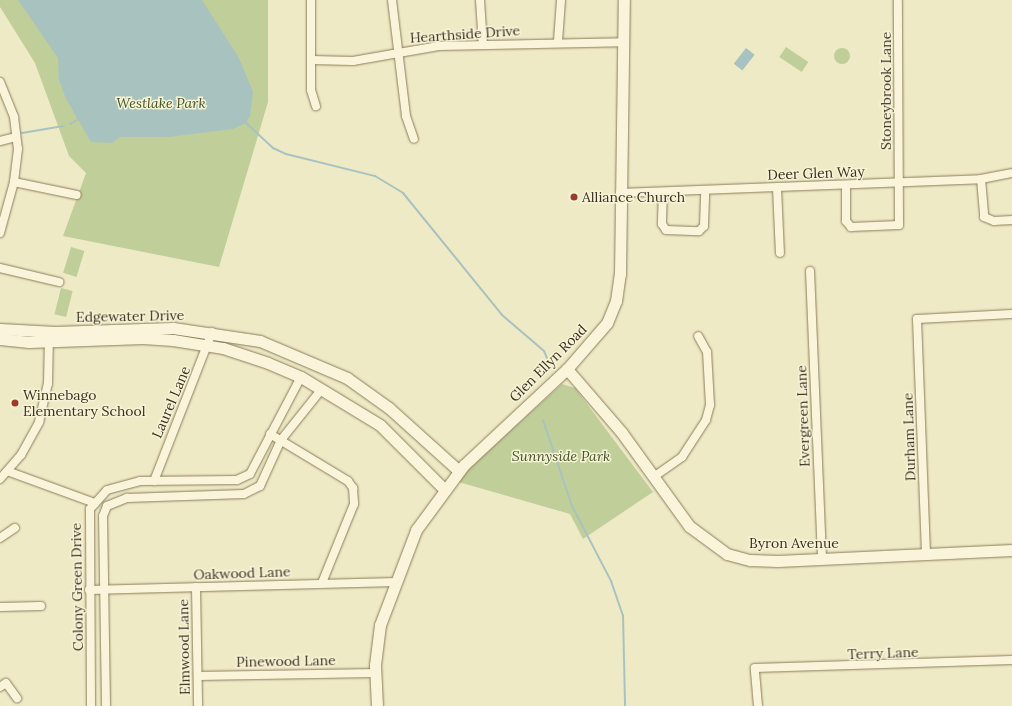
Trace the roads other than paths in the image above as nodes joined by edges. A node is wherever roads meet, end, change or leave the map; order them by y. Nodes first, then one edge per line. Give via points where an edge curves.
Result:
1 (311, 0) edge
2 (392, 0) edge
3 (480, 0) edge
4 (561, 0) edge
5 (624, 0) edge
6 (898, 0) edge
7 (558, 41) junction
8 (623, 42) junction
9 (483, 45) junction
10 (398, 53) junction
11 (311, 60) junction
12 (0, 82) edge
13 (316, 106) dead end
14 (16, 137) junction
15 (414, 139) dead end
16 (0, 141) edge
17 (1012, 173) edge
18 (981, 179) junction
19 (14, 182) junction
20 (899, 183) junction
21 (846, 185) junction
22 (778, 188) junction
23 (705, 190) junction
24 (663, 192) junction
25 (620, 193) junction
26 (77, 195) dead end
27 (1012, 220) edge
28 (0, 233) edge
29 (780, 253) dead end
30 (0, 268) edge
31 (810, 271) dead end
32 (59, 282) dead end
33 (1012, 314) edge
34 (0, 329) edge
35 (212, 332) junction
36 (698, 336) dead end
37 (49, 338) junction
38 (0, 340) edge
39 (208, 344) junction
40 (567, 369) junction
41 (301, 377) junction
42 (321, 390) junction
43 (270, 434) junction
44 (281, 440) junction
45 (7, 471) junction
46 (459, 471) junction
47 (655, 476) junction
48 (0, 479) edge
49 (154, 481) junction
50 (445, 490) junction
51 (95, 502) junction
52 (15, 528) dead end
53 (0, 538) edge
54 (1012, 550) edge
55 (926, 554) junction
56 (822, 559) junction
57 (396, 582) junction
58 (322, 583) junction
59 (196, 587) junction
60 (105, 589) junction
61 (89, 590) junction
62 (41, 606) dead end
63 (0, 607) edge
64 (1012, 660) edge
65 (376, 673) junction
66 (198, 676) junction
67 (0, 687) edge
68 (17, 698) dead end
69 (91, 706) edge
70 (106, 706) edge
71 (198, 706) edge
72 (377, 706) edge
73 (758, 706) edge

1 - 11 street
2 - 10 street
3 - 9 street
4 - 7 street
5 - 8 street, Glen Ellyn Road
6 - 20 street, Stoneybrook Lane
7 - 8 street, Hearthside Drive
7 - 9 street, Hearthside Drive
8 - 25 street, Glen Ellyn Road
9 - 10 street, Hearthside Drive via 439,46
10 - 11 street, Hearthside Drive via 353,61
10 - 15 street via 406,116
11 - 13 street via 311,90
12 - 14 street via 14,117
14 - 16 street
14 - 19 street via 18,149
17 - 18 street, Deer Glen Way
18 - 20 street, Deer Glen Way
18 - 27 street via 984,217 994,221
19 - 26 street
19 - 28 street
20 - 21 street, Deer Glen Way
20 - 21 street, Stoneybrook Lane via 899,225 851,227 846,222
21 - 22 street, Deer Glen Way
22 - 23 street, Deer Glen Way
22 - 29 street
23 - 24 street, Deer Glen Way
23 - 24 street via 704,226 699,232 666,230 662,224
24 - 25 street, Deer Glen Way
25 - 40 street, Glen Ellyn Road via 620,274 616,301 607,323
30 - 32 street
31 - 56 street, Evergreen Lane
33 - 55 street, Durham Lane via 916,317
34 - 37 street, Edgewater Drive
35 - 37 street, Edgewater Drive via 173,328
35 - 39 street, Laurel Lane
35 - 46 street, Edgewater Drive via 260,341 347,378 389,408
36 - 47 street via 707,352 710,404 706,420 682,457
37 - 38 street, Edgewater Drive
37 - 39 street, Edgewater Drive via 143,338
37 - 45 street via 48,384 42,411 28,444
39 - 41 street, Edgewater Drive
39 - 49 street, Laurel Lane
40 - 46 street, Glen Ellyn Road
40 - 47 street, Byron Avenue
41 - 42 street, Edgewater Drive
41 - 43 street
42 - 44 street, Colony Green Drive
42 - 50 street, Edgewater Drive via 380,426
43 - 44 street
43 - 49 street via 250,474 244,477
44 - 58 street via 348,481 355,495
44 - 60 street, Colony Green Drive via 260,486 244,494 127,498 107,506 104,516
45 - 48 street
45 - 51 street
46 - 50 street, Glen Ellyn Road
47 - 56 street, Byron Avenue via 689,526 721,550 762,561
49 - 51 street via 107,490
50 - 57 street, Glen Ellyn Road via 416,530
51 - 61 street, Colony Green Drive via 89,517
52 - 53 street
54 - 55 street, Byron Avenue
55 - 56 street, Byron Avenue
57 - 58 street, Oakwood Lane
57 - 65 street, Glen Ellyn Road via 380,625
58 - 59 street, Oakwood Lane
59 - 60 street, Oakwood Lane
59 - 66 street, Elmwood Lane
60 - 61 street, Oakwood Lane
60 - 70 street, Colony Green Drive
61 - 69 street, Colony Green Drive
62 - 63 street
64 - 73 street, Terry Lane via 755,668
65 - 66 street, Pinewood Lane
65 - 72 street, Glen Ellyn Road
66 - 71 street, Elmwood Lane
67 - 68 street via 6,683

